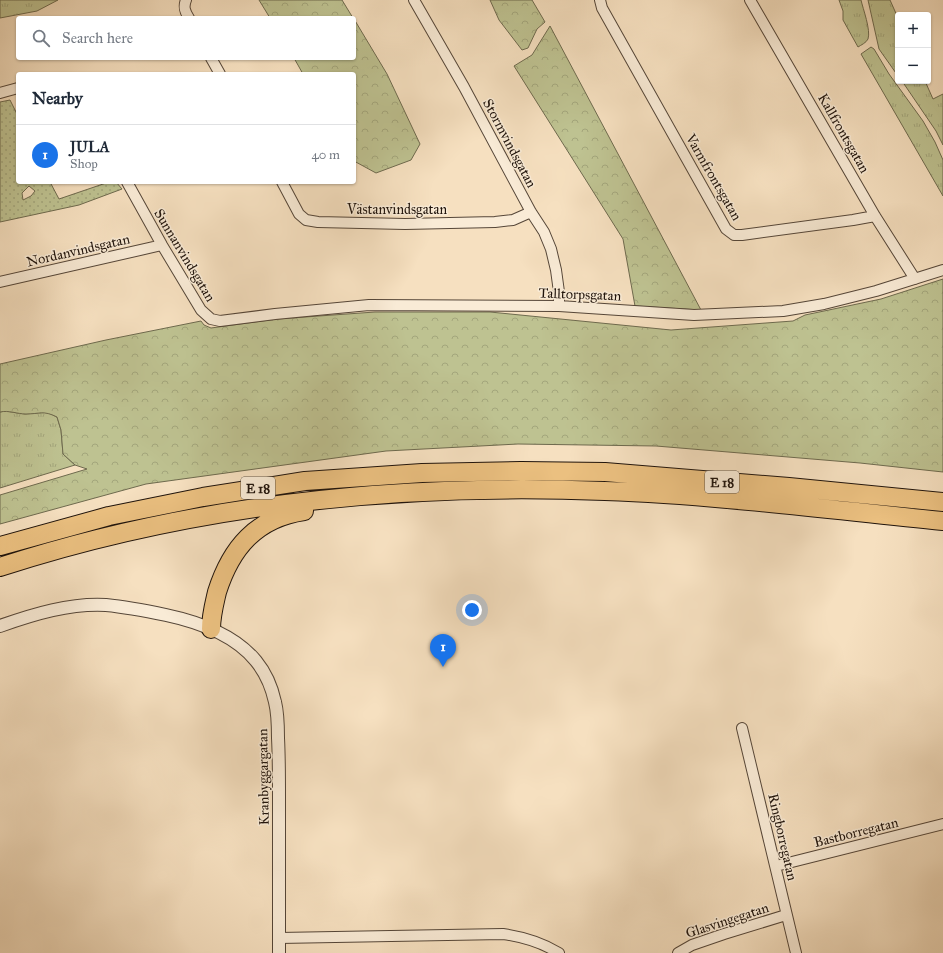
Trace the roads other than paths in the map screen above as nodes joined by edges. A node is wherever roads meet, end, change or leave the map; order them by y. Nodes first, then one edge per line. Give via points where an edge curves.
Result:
1 (186, 0) edge
2 (414, 0) edge
3 (750, 0) edge
4 (601, 4) edge
5 (188, 16) edge
6 (212, 60) edge
7 (219, 72) edge
8 (16, 89) edge
9 (0, 93) edge
10 (128, 184) edge
11 (283, 184) edge
12 (531, 212) junction
13 (875, 216) junction
14 (162, 245) junction
15 (943, 270) edge
16 (915, 278) junction
17 (0, 282) edge
18 (559, 306) junction
19 (211, 319) joint
20 (430, 492) junction
21 (943, 492) edge
22 (923, 500) junction
23 (943, 502) edge
24 (943, 521) edge
25 (0, 546) edge
26 (0, 567) edge
27 (0, 626) edge
28 (211, 629) junction
29 (742, 728) dead end
30 (943, 824) edge
31 (776, 866) junction
32 (786, 915) junction
33 (279, 938) junction
34 (279, 953) edge
35 (559, 953) edge
36 (678, 953) edge
37 (796, 953) edge

1 - 5 street via 184,6
2 - 12 street, Stormvindsgatan
3 - 13 street, Kallfrontsgatan
4 - 13 street, Varmfrontsgatan via 726,229 734,235 742,235
6 - 7 street
8 - 9 street
10 - 14 street, Sunnanvindsgatan
11 - 12 street, Västanvindsgatan via 300,214 306,220 318,222 495,222 512,220
12 - 18 street, Stormvindsgatan via 551,249
13 - 16 street, Kallfrontsgatan
14 - 17 street, Nordanvindsgatan
14 - 19 street, Sunnanvindsgatan via 201,310
15 - 16 street, Talltorpsgatan
16 - 18 street, Talltorpsgatan via 876,291 784,311 694,315
18 - 19 street, Talltorpsgatan via 369,305 220,321
20 - 24 highway, E 18 via 528,489 612,491
20 - 26 highway, E 18 via 366,494 200,517 106,537
20 - 28 highway, E 18 via 416,500 302,512 264,524 244,541 228,563 211,615
21 - 22 highway, E 18
22 - 23 highway, E 18
22 - 25 highway, E 18 via 604,472 422,473 305,481 203,497 109,516
27 - 28 street, Kranbyggargatan via 64,608 106,605 183,618
28 - 33 street, Kranbyggargatan via 243,648 257,662 270,685 275,702 278,717 279,766
29 - 31 street, Ringborregatan
30 - 31 street, Bastborregatan
31 - 32 street, Ringborregatan
32 - 36 street, Glasvingegatan via 692,945
32 - 37 street, Ringborregatan
33 - 34 street, Kranbyggargatan
33 - 35 street via 504,934 521,936 544,944

